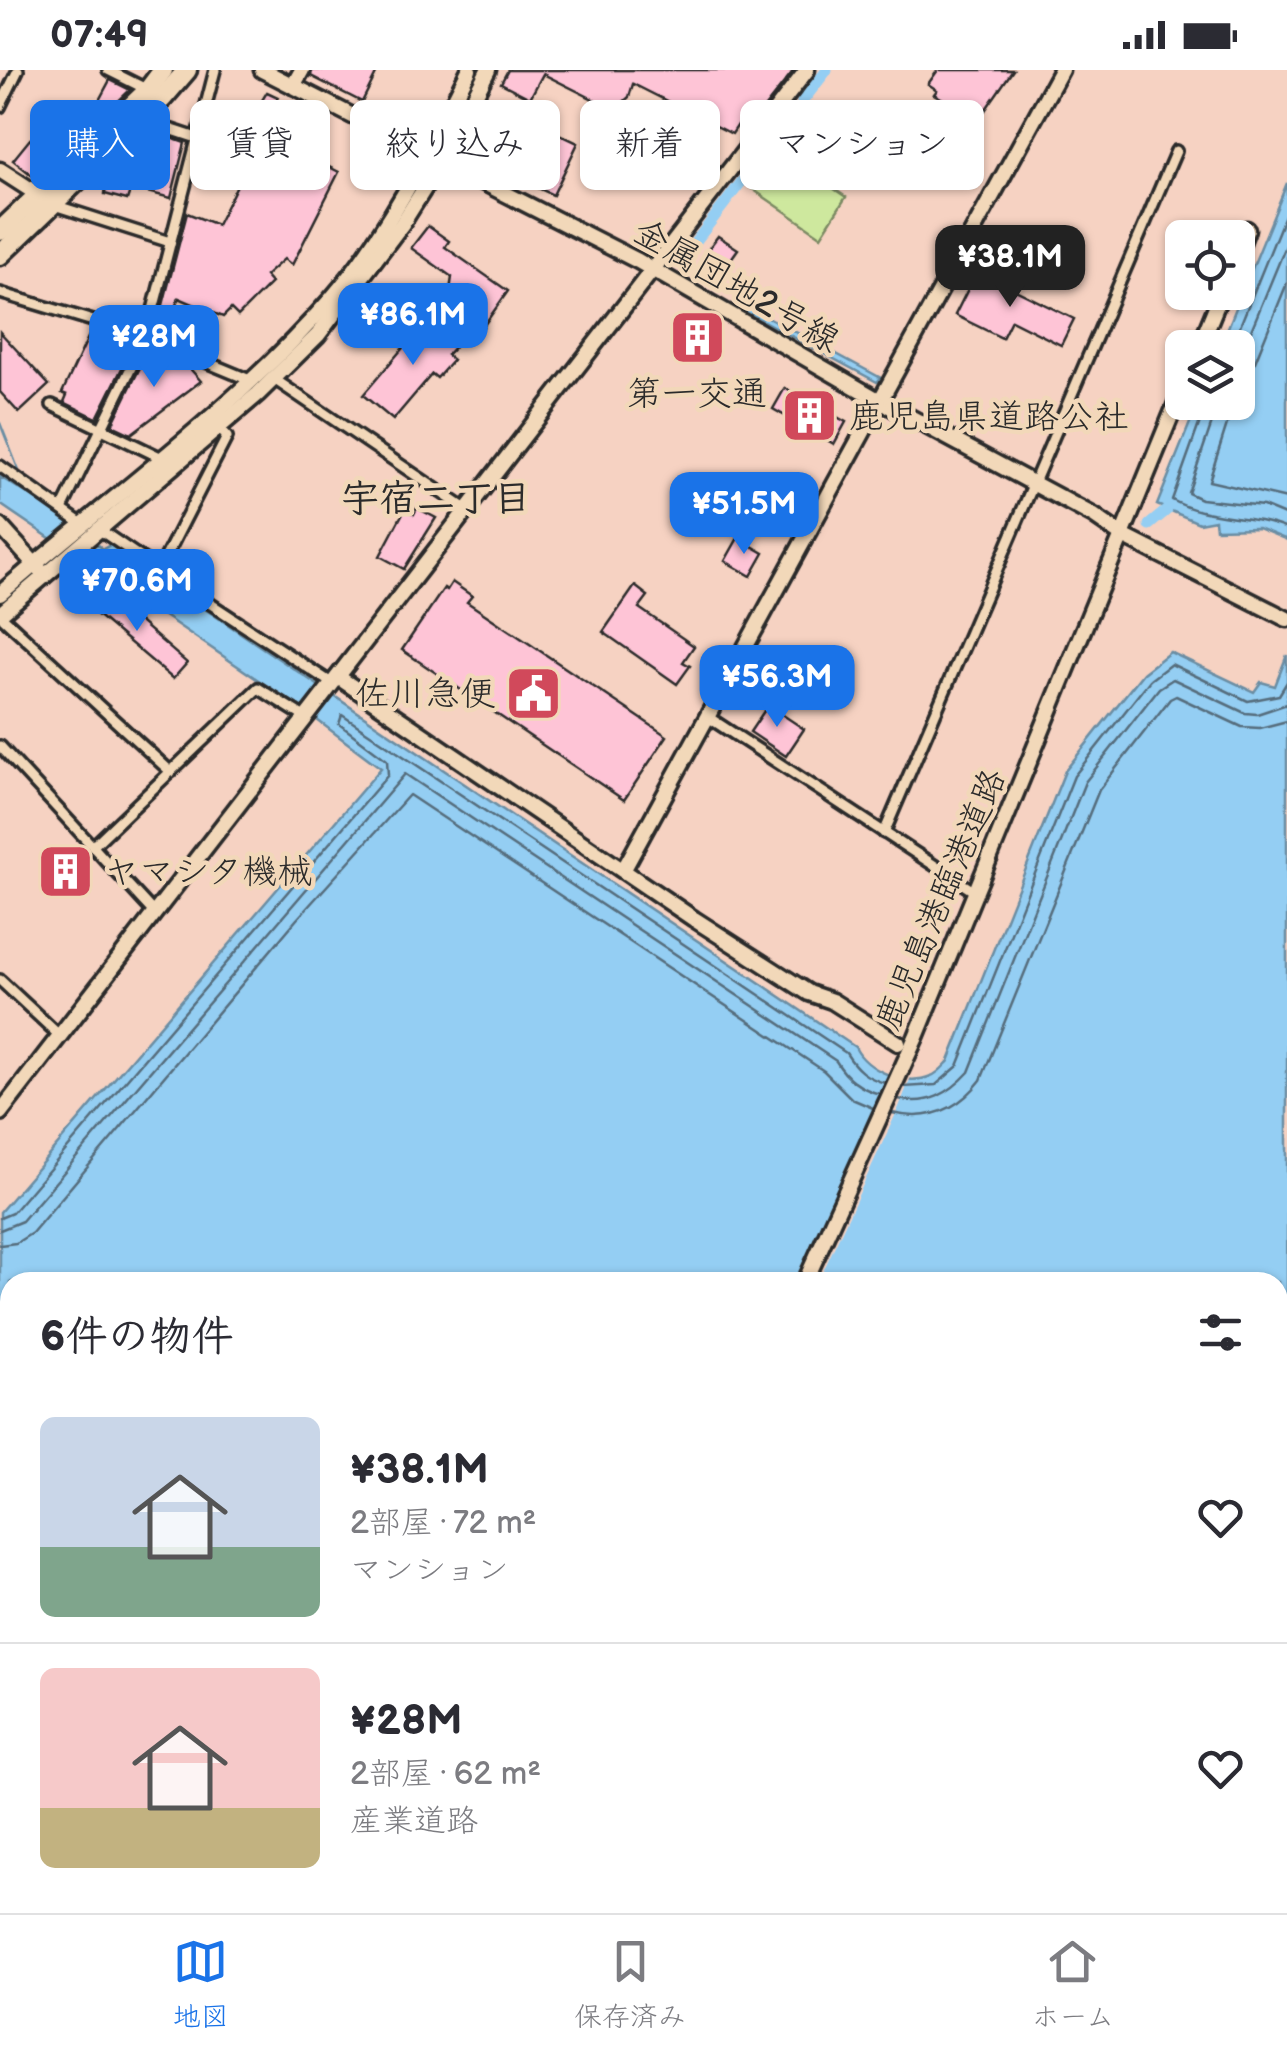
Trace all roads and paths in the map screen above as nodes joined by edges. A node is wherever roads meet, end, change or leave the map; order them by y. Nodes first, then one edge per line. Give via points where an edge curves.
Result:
1 (18, 70) edge
2 (108, 70) edge
3 (163, 70) edge
4 (187, 70) edge
5 (215, 70) edge
6 (262, 70) edge
7 (302, 70) edge
8 (469, 70) edge
9 (488, 70) edge
10 (807, 70) edge
11 (1061, 70) edge
12 (294, 86) junction
13 (3, 90) edge
14 (148, 90) junction
15 (158, 100) edge
16 (207, 100) edge
17 (454, 100) edge
18 (473, 100) edge
19 (0, 107) edge
20 (350, 115) edge
21 (1176, 151) dead end
22 (190, 165) edge
23 (0, 170) edge
24 (58, 190) edge
25 (403, 190) edge
26 (422, 190) edge
27 (495, 190) edge
28 (47, 200) junction
29 (0, 231) edge
30 (170, 242) junction
31 (0, 254) edge
32 (652, 271) junction
33 (0, 294) edge
34 (146, 337) junction
35 (274, 379) junction
36 (252, 381) junction
37 (880, 400) junction
38 (52, 405) dead end
39 (1170, 420) edge
40 (102, 428) junction
41 (219, 428) junction
42 (160, 457) junction
43 (0, 466) edge
44 (1035, 482) junction
45 (62, 509) junction
46 (467, 510) junction
47 (0, 526) edge
48 (90, 528) junction
49 (1123, 536) junction
50 (40, 569) junction
51 (160, 570) junction
52 (0, 594) edge
53 (0, 614) edge
54 (1284, 618) edge
55 (333, 684) junction
56 (308, 716) junction
57 (708, 717) junction
58 (0, 746) edge
59 (171, 772) junction
60 (884, 833) junction
61 (92, 847) junction
62 (624, 869) junction
63 (975, 892) junction
64 (154, 913) junction
65 (0, 980) edge
66 (60, 1036) junction
67 (898, 1043) dead end
68 (0, 1113) edge
69 (810, 1272) edge

1 - 13 street
2 - 14 street
3 - 14 highway
4 - 15 highway
5 - 16 street
6 - 12 street, 金属団地2号線
7 - 12 street
8 - 17 street
9 - 18 street
10 - 32 street
11 - 37 street
12 - 20 street, 金属団地2号線
13 - 19 street
14 - 28 highway
21 - 44 street
22 - 30 street
23 - 28 street
24 - 28 highway
25 - 36 street via 333,296
26 - 35 street via 339,311
27 - 32 street, 金属団地2号線
28 - 29 highway
28 - 30 street
28 - 31 highway
30 - 34 street
32 - 37 street, 金属団地2号線
32 - 46 street
33 - 34 street
34 - 36 street
34 - 40 street
35 - 41 street
35 - 46 street
36 - 42 street
37 - 44 street, 金属団地2号線
37 - 57 street
38 - 40 street
39 - 49 street, 鹿児島港臨港道路
40 - 42 street
40 - 45 street
41 - 48 street
41 - 51 street via 227,437
42 - 48 street
43 - 45 street
44 - 49 street, 金属団地2号線
44 - 60 street
45 - 48 street
46 - 55 street
47 - 50 street
48 - 50 street
48 - 51 street
49 - 54 street, 金属団地2号線
49 - 63 street, 鹿児島港臨港道路
50 - 52 street
50 - 53 street
51 - 55 street
53 - 59 street
55 - 56 street
55 - 62 street
56 - 59 street via 258,688
56 - 64 street
57 - 60 street
57 - 62 street
58 - 61 street
59 - 61 street
60 - 63 street
61 - 64 street
62 - 67 street
63 - 69 street, 鹿児島港臨港道路
64 - 66 street
65 - 66 street
66 - 68 street

